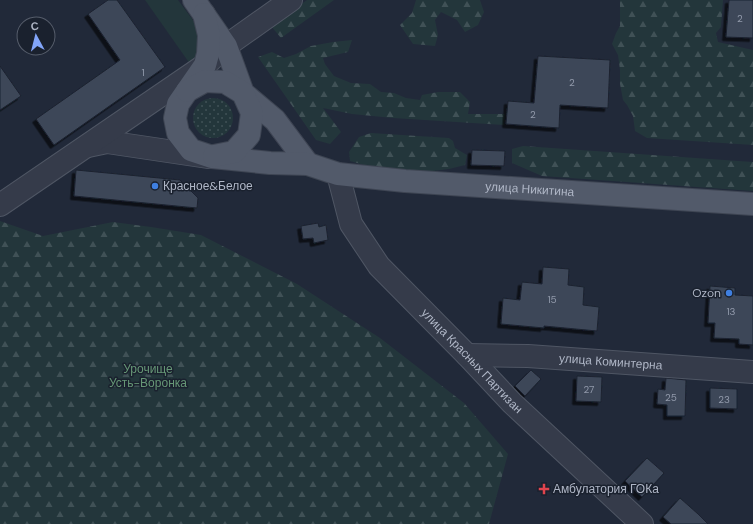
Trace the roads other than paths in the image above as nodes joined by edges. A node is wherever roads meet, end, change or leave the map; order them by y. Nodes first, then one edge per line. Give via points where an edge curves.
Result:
1 (291, 0) edge
2 (199, 7) edge
3 (226, 46) junction
4 (205, 65) junction
5 (187, 91) junction
6 (243, 92) junction
7 (85, 147) junction
8 (212, 157) junction
9 (308, 164) junction
10 (338, 174) junction
11 (753, 204) edge
12 (0, 205) edge
13 (468, 355) junction
14 (753, 372) edge
15 (642, 524) edge

1 - 3 street
2 - 3 main road
2 - 4 main road via 209,35
3 - 4 street
3 - 6 main road
4 - 5 main road
4 - 7 street
5 - 6 main road via 205,81 212,81 225,82
5 - 8 main road via 178,104 175,118 178,133 191,150
6 - 8 main road via 252,113 249,135 234,152
6 - 9 main road via 275,120
7 - 8 street via 106,142
7 - 12 street
8 - 9 main road, улица Никитина
9 - 10 main road, улица Никитина
10 - 11 main road, улица Никитина via 405,182
10 - 13 street, улица Красных Партизан via 351,224 378,266
13 - 14 street, улица Коминтерна via 528,356
13 - 15 street, улица Красных Партизан via 512,403

